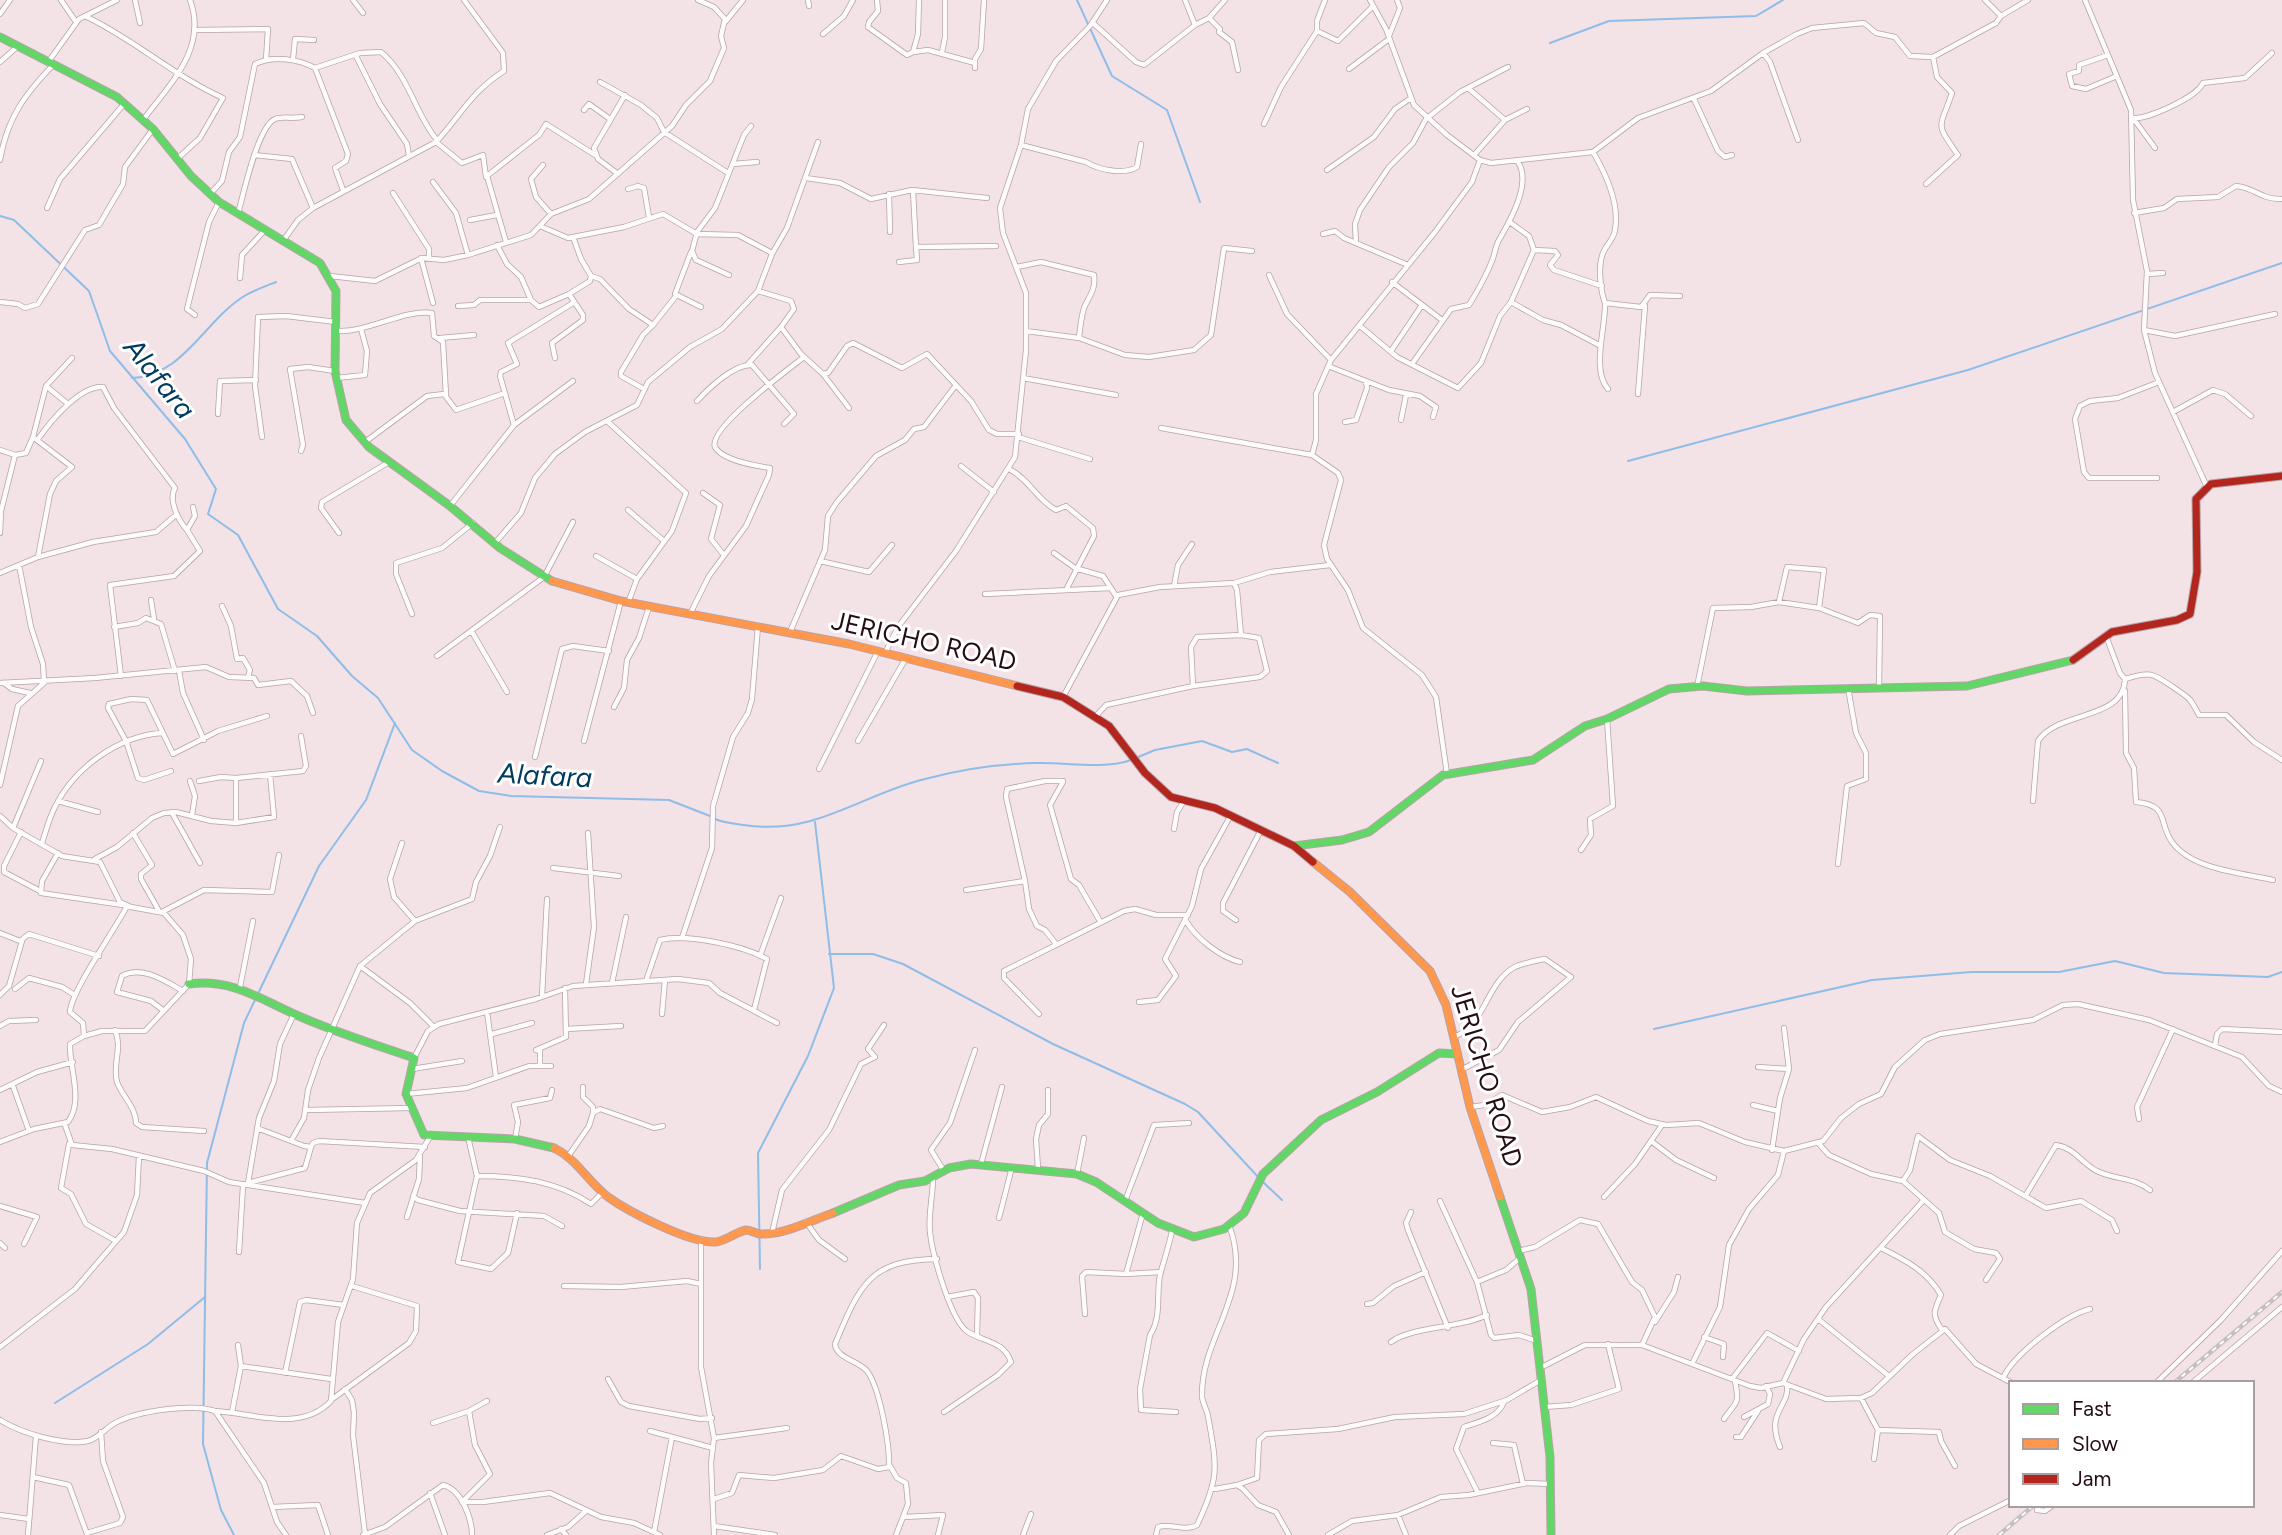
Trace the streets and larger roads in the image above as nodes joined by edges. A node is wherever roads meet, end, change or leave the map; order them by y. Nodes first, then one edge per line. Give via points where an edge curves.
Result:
1 (61, 0) edge
2 (117, 0) edge
3 (135, 0) edge
4 (190, 0) edge
5 (353, 0) edge
6 (464, 0) edge
7 (698, 0) edge
8 (743, 0) edge
9 (853, 0) edge
10 (877, 0) edge
11 (919, 0) edge
12 (945, 0) edge
13 (984, 0) edge
14 (1107, 0) edge
15 (1185, 0) edge
16 (1226, 0) edge
17 (1325, 0) edge
18 (1370, 0) edge
19 (1397, 0) edge
20 (1985, 0) edge
21 (2028, 0) edge
22 (2085, 0) edge
23 (1373, 6) junction
24 (363, 13) dead end
25 (2001, 16) junction
26 (87, 18) junction
27 (1209, 18) junction
28 (76, 22) junction
29 (725, 22) junction
30 (140, 23) dead end
31 (1093, 23) junction
32 (1195, 25) junction
33 (194, 30) junction
34 (1317, 31) junction
35 (823, 34) dead end
36 (0, 37) edge
37 (1389, 38) junction
38 (314, 40) dead end
39 (18, 46) junction
40 (914, 52) junction
41 (942, 52) junction
42 (1763, 53) junction
43 (2272, 53) dead end
44 (2108, 55) junction
45 (356, 56) junction
46 (1933, 57) junction
47 (293, 59) junction
48 (266, 60) junction
49 (0, 62) edge
50 (51, 62) junction
51 (1508, 67) dead end
52 (315, 68) junction
53 (1238, 69) dead end
54 (1349, 69) dead end
55 (178, 75) junction
56 (2117, 76) junction
57 (600, 82) dead end
58 (1468, 88) junction
59 (625, 94) junction
60 (1411, 98) junction
61 (1694, 100) junction
62 (125, 103) junction
63 (1527, 109) dead end
64 (584, 110) dead end
65 (302, 117) dead end
66 (1428, 118) junction
67 (2132, 118) junction
68 (610, 119) junction
69 (143, 120) junction
70 (1505, 120) junction
71 (1264, 124) dead end
72 (751, 126) dead end
73 (153, 129) junction
74 (664, 132) junction
75 (1798, 140) dead end
76 (436, 141) junction
77 (818, 142) dead end
78 (1141, 144) dead end
79 (1021, 145) junction
80 (2155, 148) dead end
81 (1593, 152) junction
82 (1475, 154) junction
83 (254, 155) junction
84 (595, 155) junction
85 (1732, 155) dead end
86 (410, 156) junction
87 (177, 159) junction
88 (0, 160) edge
89 (1480, 160) junction
90 (757, 162) dead end
91 (1518, 162) junction
92 (732, 164) junction
93 (543, 165) dead end
94 (1327, 170) dead end
95 (728, 173) junction
96 (618, 174) junction
97 (487, 178) junction
98 (806, 178) junction
99 (433, 182) dead end
100 (1926, 184) dead end
101 (628, 189) dead end
102 (343, 190) junction
103 (912, 190) junction
104 (393, 193) dead end
105 (209, 194) junction
106 (889, 194) junction
107 (987, 198) dead end
108 (2281, 200) edge
109 (219, 202) junction
110 (47, 208) dead end
111 (313, 208) junction
112 (551, 214) junction
113 (2134, 214) junction
114 (237, 215) junction
115 (498, 215) junction
116 (649, 217) junction
117 (470, 220) dead end
118 (1511, 223) junction
119 (540, 226) junction
120 (265, 230) junction
121 (890, 232) dead end
122 (697, 234) junction
123 (1323, 234) dead end
124 (573, 237) junction
125 (283, 242) junction
126 (506, 242) junction
127 (1356, 243) junction
128 (497, 245) junction
129 (996, 246) dead end
130 (916, 247) junction
131 (1534, 250) junction
132 (692, 251) junction
133 (1252, 251) dead end
134 (772, 254) junction
135 (468, 255) junction
136 (429, 257) junction
137 (421, 258) junction
138 (899, 262) dead end
139 (1408, 265) junction
140 (1017, 268) junction
141 (2163, 273) dead end
142 (2147, 274) junction
143 (729, 275) dead end
144 (1269, 275) dead end
145 (330, 276) junction
146 (591, 276) junction
147 (240, 278) dead end
148 (1392, 282) junction
149 (1602, 286) junction
150 (758, 291) junction
151 (569, 294) junction
152 (676, 296) junction
153 (1680, 296) dead end
154 (531, 300) junction
155 (0, 302) edge
156 (1511, 302) junction
157 (433, 303) dead end
158 (573, 303) junction
159 (1605, 303) junction
160 (1422, 304) junction
161 (458, 306) dead end
162 (1645, 306) junction
163 (701, 307) dead end
164 (2275, 314) dead end
165 (195, 315) dead end
166 (1441, 320) junction
167 (653, 325) junction
168 (1360, 326) junction
169 (337, 327) junction
170 (781, 327) junction
171 (361, 330) junction
172 (2144, 330) junction
173 (1026, 331) junction
174 (474, 335) dead end
175 (440, 338) junction
176 (1079, 338) junction
177 (1601, 346) junction
178 (1391, 351) junction
179 (804, 357) junction
180 (72, 358) dead end
181 (555, 358) dead end
182 (1331, 360) junction
183 (748, 364) junction
184 (1412, 364) junction
185 (1328, 366) junction
186 (335, 374) junction
187 (823, 374) junction
188 (1023, 378) junction
189 (256, 380) junction
190 (1366, 380) junction
191 (573, 381) dead end
192 (2159, 382) junction
193 (768, 383) junction
194 (956, 385) junction
195 (46, 386) junction
196 (644, 389) junction
197 (1608, 390) dead end
198 (505, 393) junction
199 (1638, 394) dead end
200 (446, 395) junction
201 (1116, 395) dead end
202 (1406, 395) junction
203 (697, 401) dead end
204 (68, 404) junction
205 (849, 408) dead end
206 (2173, 411) junction
207 (218, 414) dead end
208 (1433, 416) dead end
209 (2250, 416) dead end
210 (1401, 420) dead end
211 (607, 421) junction
212 (1345, 422) dead end
213 (784, 424) dead end
214 (514, 425) junction
215 (1161, 428) dead end
216 (1019, 435) junction
217 (36, 438) junction
218 (262, 438) dead end
219 (364, 443) junction
220 (0, 450) edge
221 (301, 451) dead end
222 (15, 455) junction
223 (1312, 455) junction
224 (1090, 459) dead end
225 (390, 461) junction
226 (961, 466) dead end
227 (1009, 469) junction
228 (2282, 476) edge
229 (2157, 478) dead end
230 (2207, 488) junction
231 (994, 492) junction
232 (704, 494) dead end
233 (450, 506) junction
234 (193, 507) dead end
235 (628, 510) dead end
236 (178, 513) junction
237 (573, 522) dead end
238 (473, 523) junction
239 (187, 530) junction
240 (0, 533) edge
241 (339, 533) dead end
242 (664, 541) junction
243 (495, 544) junction
244 (1192, 544) dead end
245 (892, 545) dead end
246 (1054, 553) dead end
247 (724, 555) junction
248 (38, 556) junction
249 (596, 556) dead end
250 (820, 561) junction
251 (19, 565) junction
252 (1329, 565) junction
253 (1075, 568) junction
254 (0, 573) edge
255 (544, 578) junction
256 (637, 579) junction
257 (1234, 583) junction
258 (1174, 586) junction
259 (1067, 588) junction
260 (1111, 588) junction
261 (985, 594) dead end
262 (1116, 596) junction
263 (151, 600) dead end
264 (625, 602) junction
265 (1779, 602) junction
266 (222, 606) dead end
267 (649, 607) junction
268 (1819, 608) junction
269 (412, 614) dead end
270 (690, 614) junction
271 (154, 619) junction
272 (758, 625) junction
273 (114, 627) junction
274 (472, 632) junction
275 (790, 632) junction
276 (1241, 635) junction
277 (2106, 636) junction
278 (609, 651) junction
279 (881, 652) junction
280 (437, 656) dead end
281 (906, 658) junction
282 (177, 671) junction
283 (121, 676) junction
284 (247, 677) junction
285 (2125, 679) junction
286 (45, 681) junction
287 (2, 683) edge
288 (1193, 686) junction
289 (1696, 687) junction
290 (1848, 688) junction
291 (1879, 689) junction
292 (2125, 691) junction
293 (507, 692) dead end
294 (30, 693) junction
295 (1063, 697) junction
296 (614, 707) dead end
297 (313, 713) dead end
298 (267, 716) dead end
299 (1095, 717) junction
300 (1607, 719) junction
301 (162, 733) junction
302 (301, 736) dead end
303 (204, 740) junction
304 (127, 741) junction
305 (584, 741) dead end
306 (858, 741) dead end
307 (535, 757) dead end
308 (2282, 760) edge
309 (41, 761) dead end
310 (820, 769) dead end
311 (171, 771) dead end
312 (270, 774) junction
313 (1447, 774) junction
314 (236, 778) junction
315 (190, 781) dead end
316 (199, 781) dead end
317 (0, 785) edge
318 (58, 801) junction
319 (1184, 801) junction
320 (2034, 801) dead end
321 (97, 812) dead end
322 (172, 812) junction
323 (1231, 815) junction
324 (0, 816) edge
325 (192, 816) junction
326 (236, 823) junction
327 (500, 827) dead end
328 (13, 828) junction
329 (1174, 830) dead end
330 (1261, 830) junction
331 (21, 832) junction
332 (133, 833) junction
333 (588, 833) dead end
334 (42, 843) junction
335 (402, 843) dead end
336 (1294, 846) junction
337 (1581, 850) dead end
338 (58, 853) junction
339 (279, 855) dead end
340 (94, 860) junction
341 (200, 863) dead end
342 (1838, 864) dead end
343 (553, 868) dead end
344 (589, 872) junction
345 (620, 876) dead end
346 (2273, 880) dead end
347 (1025, 881) junction
348 (966, 890) dead end
349 (40, 891) junction
350 (781, 898) dead end
351 (547, 899) dead end
352 (126, 905) junction
353 (160, 911) junction
354 (626, 917) dead end
355 (1187, 918) junction
356 (253, 920) dead end
357 (415, 920) junction
358 (1236, 920) dead end
359 (1100, 922) junction
360 (0, 933) edge
361 (682, 938) junction
362 (22, 941) junction
363 (1056, 944) junction
364 (99, 956) junction
365 (760, 956) junction
366 (1240, 962) dead end
367 (360, 966) junction
368 (664, 980) junction
369 (646, 981) junction
370 (612, 983) junction
371 (586, 984) junction
372 (186, 987) junction
373 (240, 987) junction
374 (565, 988) junction
375 (15, 989) dead end
376 (73, 994) junction
377 (0, 995) edge
378 (542, 996) junction
379 (1139, 1002) dead end
380 (754, 1010) junction
381 (164, 1011) junction
382 (487, 1012) junction
383 (294, 1014) junction
384 (662, 1014) dead end
385 (1038, 1014) dead end
386 (36, 1020) dead end
387 (532, 1023) dead end
388 (777, 1023) dead end
389 (884, 1025) dead end
390 (0, 1026) edge
391 (433, 1026) junction
392 (621, 1026) dead end
393 (332, 1028) junction
394 (1784, 1028) dead end
395 (2173, 1029) junction
396 (115, 1030) junction
397 (566, 1030) junction
398 (2282, 1032) edge
399 (492, 1034) junction
400 (84, 1035) junction
401 (1453, 1037) junction
402 (2215, 1046) junction
403 (975, 1050) dead end
404 (1457, 1054) junction
405 (414, 1058) junction
406 (462, 1061) dead end
407 (73, 1062) junction
408 (540, 1066) junction
409 (551, 1066) dead end
410 (1758, 1067) dead end
411 (412, 1069) junction
412 (1789, 1069) junction
413 (1460, 1070) junction
414 (496, 1077) junction
415 (13, 1086) junction
416 (583, 1087) dead end
417 (1002, 1087) dead end
418 (0, 1090) edge
419 (552, 1090) dead end
420 (1048, 1090) dead end
421 (2282, 1092) edge
422 (407, 1094) junction
423 (1754, 1105) dead end
424 (1470, 1107) junction
425 (411, 1108) junction
426 (306, 1110) junction
427 (1778, 1111) junction
428 (593, 1113) junction
429 (2139, 1119) dead end
430 (1189, 1123) dead end
431 (1662, 1124) junction
432 (65, 1125) junction
433 (663, 1126) dead end
434 (257, 1127) junction
435 (29, 1131) junction
436 (204, 1131) dead end
437 (430, 1137) junction
438 (468, 1137) junction
439 (1084, 1138) dead end
440 (515, 1139) junction
441 (291, 1141) junction
442 (1651, 1141) junction
443 (0, 1142) edge
444 (69, 1143) junction
445 (1819, 1144) junction
446 (311, 1147) junction
447 (425, 1147) junction
448 (1772, 1150) junction
449 (1784, 1151) junction
450 (569, 1155) junction
451 (139, 1156) junction
452 (420, 1156) junction
453 (981, 1164) junction
454 (1012, 1166) junction
455 (1038, 1168) junction
456 (945, 1172) junction
457 (1077, 1174) junction
458 (477, 1176) junction
459 (933, 1178) junction
460 (1714, 1178) dead end
461 (1903, 1181) junction
462 (248, 1183) junction
463 (2150, 1190) dead end
464 (601, 1193) junction
465 (2026, 1195) junction
466 (413, 1196) junction
467 (1604, 1197) dead end
468 (1440, 1201) dead end
469 (1125, 1202) junction
470 (1922, 1202) junction
471 (365, 1203) junction
472 (0, 1206) edge
473 (467, 1212) junction
474 (1411, 1212) dead end
475 (517, 1213) junction
476 (1143, 1213) junction
477 (407, 1217) dead end
478 (999, 1218) dead end
479 (806, 1221) junction
480 (562, 1226) dead end
481 (1229, 1226) junction
482 (1172, 1231) junction
483 (2117, 1231) dead end
484 (772, 1233) junction
485 (701, 1239) junction
486 (116, 1241) junction
487 (0, 1243) edge
488 (24, 1244) dead end
489 (5, 1248) dead end
490 (1881, 1248) junction
491 (2282, 1251) edge
492 (239, 1252) dead end
493 (1520, 1254) junction
494 (845, 1259) dead end
495 (937, 1259) junction
496 (1161, 1272) junction
497 (1426, 1272) junction
498 (1126, 1275) junction
499 (1678, 1277) dead end
500 (1986, 1280) dead end
501 (1477, 1282) junction
502 (701, 1284) junction
503 (352, 1286) junction
504 (564, 1286) dead end
505 (947, 1297) junction
506 (1367, 1304) dead end
507 (344, 1305) junction
508 (2282, 1307) edge
509 (2090, 1310) dead end
510 (1085, 1314) dead end
511 (1486, 1315) junction
512 (1818, 1319) junction
513 (1448, 1328) junction
514 (1650, 1329) junction
515 (1942, 1329) junction
516 (977, 1335) junction
517 (1704, 1337) junction
518 (1537, 1340) junction
519 (1391, 1342) dead end
520 (1608, 1344) junction
521 (238, 1345) dead end
522 (1642, 1345) junction
523 (0, 1346) edge
524 (1799, 1351) junction
525 (1723, 1357) dead end
526 (1692, 1364) junction
527 (241, 1366) junction
528 (1540, 1368) junction
529 (285, 1373) junction
530 (1889, 1376) junction
531 (2004, 1376) junction
532 (608, 1378) dead end
533 (331, 1379) junction
534 (1733, 1379) junction
535 (1541, 1380) junction
536 (2010, 1381) edge
537 (2158, 1381) edge
538 (2194, 1381) edge
539 (1785, 1384) junction
540 (1766, 1386) junction
541 (345, 1389) junction
542 (1861, 1398) junction
543 (331, 1401) junction
544 (486, 1401) dead end
545 (1504, 1401) junction
546 (1543, 1407) junction
547 (1758, 1410) junction
548 (215, 1411) junction
549 (469, 1411) junction
550 (232, 1412) junction
551 (944, 1412) dead end
552 (1176, 1412) dead end
553 (1744, 1417) dead end
554 (712, 1418) junction
555 (1724, 1419) dead end
556 (0, 1420) edge
557 (433, 1423) dead end
558 (787, 1427) dead end
559 (1878, 1430) junction
560 (650, 1431) dead end
561 (101, 1432) junction
562 (36, 1436) junction
563 (672, 1437) junction
564 (1736, 1437) dead end
565 (714, 1438) junction
566 (1493, 1443) dead end
567 (1780, 1447) dead end
568 (713, 1448) junction
569 (1874, 1459) dead end
570 (889, 1465) junction
571 (1955, 1466) dead end
572 (33, 1478) junction
573 (1523, 1484) junction
574 (1550, 1484) junction
575 (1237, 1485) junction
576 (1214, 1489) junction
577 (430, 1493) junction
578 (1478, 1493) junction
579 (714, 1499) junction
580 (2009, 1501) edge
581 (461, 1502) junction
582 (272, 1507) junction
583 (2050, 1507) edge
584 (2037, 1510) dead end
585 (586, 1511) junction
586 (1031, 1514) dead end
587 (0, 1515) edge
588 (1398, 1515) junction
589 (904, 1517) junction
590 (29, 1519) junction
591 (714, 1526) junction
592 (385, 1527) junction
593 (561, 1529) junction
594 (654, 1532) junction
595 (87, 1534) edge
596 (28, 1535) edge
597 (286, 1535) edge
598 (328, 1535) edge
599 (364, 1535) edge
600 (387, 1535) edge
601 (445, 1535) edge
602 (472, 1535) edge
603 (547, 1535) edge
604 (566, 1535) edge
605 (660, 1535) edge
606 (714, 1535) edge
607 (775, 1535) edge
608 (895, 1535) edge
609 (938, 1535) edge
610 (1023, 1535) edge
611 (1156, 1535) edge
612 (1289, 1535) edge
613 (1328, 1535) edge
614 (1406, 1535) edge
615 (1551, 1535) edge
616 (1950, 1535) edge

1 - 28 street
2 - 26 street
3 - 30 street
4 - 33 street
5 - 24 street
6 - 76 street via 502,53 504,71 477,89 449,131
7 - 29 street via 714,7
8 - 29 street
9 - 35 street via 844,16
10 - 40 street via 878,11 869,27 907,55
11 - 40 street
12 - 41 street
13 - 41 street via 981,49 975,65
14 - 31 street
15 - 32 street
16 - 27 street
17 - 34 street
18 - 23 street
19 - 37 street via 1400,8
20 - 25 street
21 - 25 street
22 - 44 street
23 - 34 street via 1338,41
23 - 37 street
25 - 46 street
26 - 28 street
26 - 55 street
27 - 32 street
27 - 53 street via 1232,42
28 - 50 street
29 - 74 street via 724,48 716,70
31 - 32 street via 1144,65
31 - 79 street via 1056,61 1036,94
33 - 48 street via 268,29
33 - 55 street via 187,63
34 - 71 street via 1281,87
36 - 39 street
37 - 54 street
37 - 60 street
38 - 47 street via 295,39
39 - 49 street
39 - 50 street
40 - 41 street
42 - 46 street via 1812,28 1860,22 1875,33 1895,37 1910,56
42 - 61 street
42 - 75 street
43 - 67 street via 2245,78 2210,80 2190,98 2147,117
44 - 56 street
44 - 56 street via 2079,65 2079,71 2069,74 2072,86 2086,89
45 - 52 street
45 - 76 street via 372,51 387,57 411,91 425,127
45 - 86 street
46 - 100 street via 1937,77 1952,93 1943,112 1941,132 1958,155
47 - 48 street
47 - 52 street
48 - 105 street via 254,66 240,137 229,152 222,181
50 - 62 street
50 - 88 street via 12,114
51 - 58 street
52 - 102 street via 348,154 346,161 335,167
55 - 69 street
55 - 87 street via 223,101 200,138
56 - 67 street
57 - 59 street
58 - 66 street
58 - 70 street
59 - 68 street
59 - 74 street via 657,118
60 - 66 street
60 - 94 street via 1395,109 1374,137
61 - 81 street via 1638,118
61 - 85 street via 1718,151
62 - 69 street
62 - 110 street via 60,179
63 - 70 street
64 - 68 street via 593,105
65 - 83 street via 271,121
66 - 82 street
66 - 127 street via 1360,210 1354,224
67 - 80 street
67 - 113 street
68 - 84 street via 596,140
69 - 73 street
70 - 82 street
72 - 92 street
73 - 87 street
73 - 155 street via 125,167 123,184 99,225 85,230 38,304 24,308
74 - 95 street
74 - 96 street
76 - 86 street
76 - 97 street via 462,163 482,155
77 - 98 street
78 - 79 street via 1137,167 1128,172 1095,168
79 - 140 street via 999,216
81 - 91 street
81 - 149 street via 1612,194 1615,213 1616,229 1601,262
82 - 89 street
83 - 111 street via 292,159
83 - 114 street
84 - 96 street
84 - 97 street via 546,124
86 - 102 street
87 - 105 street
89 - 91 street
89 - 139 street via 1472,182
90 - 92 street
91 - 118 street via 1522,176
92 - 95 street
93 - 112 street via 531,179 537,197
95 - 122 street via 715,208
96 - 112 street via 589,200
97 - 115 street
98 - 106 street via 840,183 871,199
98 - 134 street
99 - 135 street via 456,213
101 - 116 street via 644,188
102 - 111 street
103 - 106 street
103 - 107 street
103 - 130 street
104 - 136 street via 429,249
105 - 109 street
106 - 121 street
108 - 113 street via 2264,199 2249,187 2236,186 2218,197 2177,199 2164,208
109 - 114 street
109 - 165 street via 209,222 187,309
111 - 125 street
112 - 119 street
113 - 142 street
114 - 120 street
115 - 117 street
115 - 126 street
116 - 122 street via 667,215
116 - 124 street
118 - 131 street via 1529,236
118 - 166 street via 1471,302 1451,309
119 - 124 street via 560,237
119 - 126 street via 531,235
120 - 125 street
120 - 147 street via 243,254
122 - 132 street
122 - 134 street via 738,235
123 - 127 street via 1335,231
124 - 146 street
125 - 145 street via 320,262
126 - 128 street
127 - 139 street
128 - 135 street
128 - 154 street via 521,277
129 - 130 street
130 - 138 street via 917,260
131 - 149 street via 1555,251 1558,255 1550,265 1554,270
131 - 156 street
132 - 143 street via 696,260
132 - 152 street via 675,286
133 - 176 street via 1224,248 1211,335 1194,350 1149,357 1125,355
134 - 150 street
135 - 136 street via 444,260
136 - 137 street
137 - 145 street via 375,281
137 - 157 street
139 - 148 street
140 - 173 street via 1026,293
140 - 176 street via 1041,262 1094,275
141 - 142 street
142 - 172 street
144 - 182 street via 1287,314
145 - 169 street, JERICHO ROAD via 336,290
146 - 151 street
146 - 167 street
148 - 160 street
148 - 168 street
149 - 159 street
150 - 170 street via 791,301 794,309
150 - 196 street via 722,329 680,355
151 - 154 street via 539,307
151 - 158 street
152 - 163 street
152 - 167 street
153 - 162 street via 1650,295
154 - 161 street via 480,300
156 - 177 street
156 - 184 street via 1481,363 1458,388
158 - 181 street via 583,320 552,343
158 - 198 street via 508,343 517,364 500,374
159 - 162 street
159 - 177 street
160 - 166 street
160 - 178 street
162 - 199 street
164 - 172 street via 2175,336
166 - 184 street
167 - 196 street via 621,372
168 - 178 street
168 - 182 street
169 - 171 street
169 - 186 street, JERICHO ROAD
169 - 189 street via 286,316 258,317
170 - 179 street
170 - 183 street
171 - 175 street via 370,324 430,312 434,336
171 - 186 street via 367,351 365,375
172 - 192 street
173 - 176 street
173 - 188 street
174 - 175 street
175 - 200 street
177 - 197 street via 1601,378
178 - 184 street
179 - 187 street
179 - 193 street
180 - 195 street
182 - 185 street
183 - 193 street
183 - 203 street
185 - 190 street
185 - 223 street via 1316,394
186 - 219 street, JERICHO ROAD via 346,420
186 - 221 street via 308,367 290,369
187 - 194 street via 853,343 902,368 927,354
187 - 205 street
188 - 201 street
188 - 216 street
189 - 207 street via 220,381
189 - 218 street
190 - 202 street
190 - 212 street via 1356,420
191 - 214 street
192 - 206 street
192 - 229 street via 2118,398 2090,401 2080,406 2075,419 2089,478
193 - 213 street via 794,414
193 - 247 street via 714,439 720,452 747,465 769,468 746,526
194 - 216 street via 989,430
194 - 250 street via 924,427 876,456 837,502 828,516
195 - 204 street
195 - 217 street
196 - 211 street via 637,405
198 - 200 street via 456,410
198 - 214 street
200 - 219 street via 427,396
202 - 208 street via 1433,403
202 - 210 street
204 - 217 street
204 - 236 street via 103,387 175,488 172,497
206 - 209 street via 2213,390 2225,394
206 - 230 street
211 - 242 street via 686,493
211 - 243 street via 585,432 543,466 521,513
214 - 233 street
215 - 223 street
216 - 224 street
216 - 227 street
217 - 222 street via 26,453
217 - 248 street via 72,468 56,481 50,494
219 - 225 street, JERICHO ROAD
220 - 222 street
222 - 240 street
223 - 252 street via 1341,480 1324,545
225 - 233 street, JERICHO ROAD
225 - 241 street via 322,502 321,508
226 - 231 street
227 - 231 street
227 - 253 street via 1049,507 1066,506 1093,528 1094,536
228 - 230 street
230 - 277 street via 2196,499 2197,572 2190,614
231 - 279 street
232 - 247 street via 720,505 711,539
233 - 238 street, JERICHO ROAD
234 - 239 street via 195,520
235 - 242 street
236 - 239 street
236 - 248 street via 148,534
237 - 255 street
238 - 243 street, JERICHO ROAD
238 - 269 street via 442,548 396,563
239 - 273 street via 200,551 176,575 110,585
242 - 256 street
243 - 255 street, JERICHO ROAD
244 - 258 street via 1178,565
245 - 250 street via 869,572
246 - 253 street
247 - 270 street
248 - 251 street
249 - 256 street
250 - 275 street
251 - 254 street
251 - 286 street
252 - 257 street via 1270,572
252 - 313 street via 1348,590 1363,628 1422,675 1436,697
253 - 259 street
253 - 260 street via 1103,576
255 - 264 street, JERICHO ROAD
255 - 274 street
256 - 264 street
257 - 258 street
257 - 276 street
258 - 262 street
259 - 260 street
259 - 261 street
260 - 262 street
262 - 295 street
263 - 271 street
264 - 267 street, JERICHO ROAD
264 - 278 street
265 - 268 street
265 - 268 street via 1787,567 1800,566 1824,570
265 - 289 street via 1713,607
266 - 284 street via 237,659 243,658 250,670
267 - 270 street, JERICHO ROAD
267 - 296 street via 627,660 625,688
268 - 291 street via 1858,623 1870,615 1880,616
270 - 272 street, JERICHO ROAD
271 - 273 street
271 - 282 street via 164,627
272 - 275 street, JERICHO ROAD
272 - 361 street via 752,699 733,737 713,806 712,848
273 - 283 street
274 - 280 street
274 - 293 street
275 - 279 street, JERICHO ROAD
276 - 288 street via 1197,637 1191,647
276 - 288 street via 1259,638 1267,671 1260,677
277 - 285 street
277 - 291 street via 2068,663 2028,673 1967,686
278 - 305 street
278 - 307 street via 562,649
279 - 281 street, JERICHO ROAD
279 - 310 street
281 - 295 street, JERICHO ROAD
281 - 306 street
282 - 283 street
282 - 284 street via 205,667 229,677
282 - 303 street
283 - 286 street
284 - 297 street via 258,685 291,681 307,696
285 - 292 street
285 - 308 street via 2147,673 2160,676 2187,694 2199,715 2226,715 2254,742
286 - 287 street
286 - 294 street
287 - 294 street
288 - 299 street via 1106,705
289 - 290 street via 1748,691
289 - 300 street via 1660,692
290 - 291 street
290 - 342 street via 1856,733 1866,753 1866,779 1847,786
292 - 320 street via 2118,702 2042,735
292 - 346 street via 2126,753 2134,768 2136,802 2150,803 2161,813 2172,842 2187,856 2228,872
294 - 317 street via 16,710
295 - 299 street, JERICHO ROAD
298 - 303 street via 238,723
299 - 319 street, JERICHO ROAD via 1119,736 1165,793
300 - 313 street via 1585,726 1533,760
300 - 337 street via 1613,806 1590,819 1591,835
301 - 303 street via 173,754
301 - 304 street
301 - 304 street via 146,699 111,703 108,708
302 - 312 street via 303,771
304 - 311 street via 138,778
304 - 318 street via 86,767
309 - 328 street
312 - 314 street
312 - 326 street via 275,816
313 - 336 street via 1378,828 1349,839
314 - 316 street
314 - 326 street
315 - 325 street via 195,796
318 - 321 street
318 - 334 street
319 - 323 street, JERICHO ROAD
319 - 329 street
322 - 325 street
322 - 332 street via 156,816
322 - 341 street
323 - 330 street, JERICHO ROAD
323 - 355 street via 1201,869
324 - 328 street
325 - 326 street
327 - 357 street via 472,899
328 - 331 street
330 - 336 street, JERICHO ROAD
330 - 358 street via 1223,903 1223,911
331 - 334 street
331 - 349 street via 4,872
332 - 340 street
332 - 353 street via 152,865 141,879
333 - 344 street
334 - 338 street
335 - 357 street via 390,879 394,897
336 - 401 street, JERICHO ROAD via 1350,892 1430,971 1442,992
338 - 340 street via 69,859
338 - 349 street
339 - 353 street via 272,892 204,890
340 - 352 street via 106,870 111,889
343 - 344 street
344 - 345 street
344 - 371 street via 594,933
347 - 348 street
347 - 359 street via 1007,789 1045,780 1063,781 1050,805 1071,879
347 - 363 street via 1037,926
349 - 352 street
350 - 365 street
351 - 378 street
352 - 353 street
352 - 364 street
353 - 372 street via 187,941 191,959
354 - 370 street
355 - 359 street via 1135,909
355 - 366 street via 1192,930 1217,951
355 - 379 street via 1165,960 1175,982 1158,1000
356 - 373 street
357 - 367 street
359 - 363 street
360 - 362 street
361 - 365 street
361 - 369 street via 660,940
362 - 364 street via 29,934
362 - 377 street via 9,986
363 - 385 street via 1004,971 1004,978
364 - 376 street
365 - 380 street via 767,964
367 - 391 street
367 - 393 street
368 - 369 street
368 - 380 street via 703,981
368 - 384 street
369 - 370 street
370 - 371 street
371 - 374 street
372 - 373 street via 218,982
372 - 381 street
372 - 381 street via 156,975 122,976 117,992 151,1001
373 - 383 street
374 - 378 street
374 - 397 street
375 - 376 street via 33,978
376 - 400 street via 70,1012 83,1023
378 - 382 street
380 - 388 street
381 - 396 street via 142,1032
382 - 391 street
382 - 399 street
383 - 393 street
383 - 434 street via 278,1051 274,1082
386 - 390 street
387 - 399 street
389 - 484 street via 870,1044 875,1057 861,1064 829,1130 782,1189
391 - 405 street
392 - 397 street
393 - 405 street
393 - 426 street via 313,1075
394 - 412 street
395 - 402 street
395 - 429 street via 2137,1107
395 - 445 street via 2078,1004 2063,1005 2022,1023 1940,1034 1910,1051 1881,1094 1841,1118
396 - 400 street
396 - 436 street via 119,1042 117,1081 136,1123
397 - 408 street via 564,1040 537,1050
398 - 402 street via 2222,1029
399 - 414 street
400 - 407 street via 70,1044
401 - 404 street, JERICHO ROAD
401 - 413 street via 1465,1032 1513,968 1545,959 1571,977 1518,1022 1499,1050
402 - 421 street via 2242,1057 2269,1086
403 - 456 street via 950,1123 931,1150
404 - 413 street, JERICHO ROAD
404 - 481 street via 1439,1054 1321,1119 1276,1159 1244,1213
405 - 411 street
406 - 411 street
407 - 415 street via 37,1072
407 - 432 street via 74,1107
408 - 409 street
408 - 414 street
410 - 412 street
411 - 422 street
412 - 427 street
413 - 424 street, JERICHO ROAD
414 - 422 street via 467,1088
415 - 418 street
415 - 435 street
416 - 428 street via 583,1097
417 - 453 street
419 - 440 street via 551,1098 514,1105
420 - 455 street via 1048,1114 1036,1139
422 - 425 street
423 - 427 street
424 - 431 street via 1504,1095 1537,1111 1550,1112 1596,1097
424 - 493 street, JERICHO ROAD
425 - 426 street
425 - 437 street via 424,1135
426 - 441 street
427 - 448 street
428 - 433 street via 600,1109 654,1128
428 - 450 street
430 - 469 street via 1154,1125
431 - 442 street
431 - 448 street via 1699,1123
432 - 435 street
432 - 444 street
434 - 441 street
434 - 462 street
435 - 443 street
437 - 438 street
437 - 447 street
438 - 440 street
438 - 458 street
439 - 457 street
440 - 450 street
441 - 446 street
442 - 460 street via 1676,1160
442 - 467 street
444 - 451 street
444 - 486 street via 61,1188 72,1194 86,1224
445 - 449 street
445 - 461 street via 1829,1155 1871,1174
446 - 447 street via 319,1141
446 - 462 street via 305,1168
447 - 452 street
448 - 449 street
449 - 517 street via 1780,1172 1749,1209 1729,1245 1720,1307
450 - 464 street
451 - 462 street via 211,1173 229,1182
451 - 486 street via 133,1211
452 - 466 street
452 - 471 street via 374,1188
453 - 454 street
453 - 456 street
454 - 455 street
454 - 478 street
455 - 457 street
456 - 459 street
457 - 469 street
458 - 464 street via 507,1176 561,1187 591,1203
458 - 473 street
459 - 479 street via 899,1185 865,1203
459 - 495 street via 929,1232
461 - 465 street via 1918,1136 1950,1160
461 - 470 street
462 - 471 street
462 - 492 street via 243,1186
463 - 465 street via 2137,1181 2099,1172 2068,1147 2056,1145
464 - 485 street via 646,1219
465 - 483 street via 2046,1208 2081,1201 2112,1220
466 - 473 street
466 - 477 street
468 - 501 street
469 - 476 street
470 - 490 street
470 - 500 street via 1939,1213 1943,1229 1958,1241 1999,1255
471 - 503 street via 356,1230
472 - 488 street via 37,1217
473 - 475 street
473 - 475 street via 458,1262 489,1270 508,1254
474 - 497 street via 1406,1223
475 - 480 street via 544,1216
476 - 482 street
476 - 498 street
479 - 484 street
479 - 494 street via 819,1240
481 - 482 street via 1194,1237
481 - 576 street via 1238,1276 1212,1350 1202,1398 1213,1447
482 - 496 street
484 - 485 street via 747,1230 724,1241
485 - 502 street
486 - 523 street via 75,1289
487 - 489 street
490 - 512 street
490 - 515 street via 1932,1280 1941,1295 1933,1317
491 - 537 street
493 - 501 street via 1506,1270
493 - 514 street via 1572,1223 1594,1221 1632,1282 1642,1290 1654,1314
493 - 518 street, JERICHO ROAD via 1531,1289
495 - 505 street
495 - 570 street via 904,1260 875,1272 835,1344 840,1353 868,1372 885,1426
496 - 498 street
496 - 552 street via 1158,1311 1139,1398 1141,1410
497 - 506 street
497 - 513 street
498 - 510 street via 1086,1272 1082,1276
499 - 514 street via 1671,1298
501 - 511 street
502 - 504 street
502 - 554 street via 701,1367
503 - 507 street
503 - 541 street via 419,1309 410,1343
505 - 516 street via 957,1319
505 - 516 street via 974,1292 978,1298
507 - 529 street via 300,1302
507 - 533 street
508 - 538 street
509 - 531 street via 2060,1322 2014,1360
511 - 513 street
511 - 518 street via 1494,1338 1519,1335
512 - 524 street
512 - 530 street
513 - 519 street
514 - 522 street
515 - 530 street
515 - 531 street via 1982,1368
516 - 551 street via 995,1342 1011,1362
517 - 525 street via 1724,1345
517 - 526 street
518 - 528 street, JERICHO ROAD
520 - 522 street
520 - 528 street via 1574,1349
520 - 546 street via 1619,1389 1571,1405
521 - 527 street
522 - 526 street
524 - 534 street via 1767,1333
524 - 539 street
526 - 534 street
527 - 529 street
527 - 550 street
528 - 535 street, JERICHO ROAD
529 - 533 street
530 - 542 street
531 - 536 street
532 - 554 street via 621,1402 629,1406
533 - 543 street
534 - 540 street
534 - 555 street via 1738,1399
535 - 545 street
535 - 546 street, JERICHO ROAD
539 - 540 street
539 - 542 street via 1826,1399
539 - 567 street via 1788,1395 1775,1417
540 - 547 street via 1768,1404
541 - 543 street
541 - 599 street via 354,1413
542 - 559 street
543 - 550 street via 316,1414 298,1419
544 - 549 street
545 - 575 street via 1464,1414 1405,1416 1338,1429 1266,1434 1259,1440 1257,1478
545 - 578 street via 1494,1416 1464,1427 1456,1449
546 - 574 street, JERICHO ROAD
547 - 553 street
547 - 564 street via 1747,1432
548 - 550 street
548 - 561 street via 178,1408 120,1421
548 - 582 street via 248,1456
549 - 557 street
549 - 581 street via 475,1445 490,1474
554 - 565 street
556 - 562 street
558 - 565 street
559 - 569 street
559 - 571 street via 1938,1431
560 - 563 street
561 - 562 street via 88,1441
561 - 595 street via 103,1461 123,1517 120,1523
562 - 572 street
563 - 568 street
563 - 594 street
565 - 568 street
566 - 573 street via 1514,1445
568 - 579 street
570 - 579 street via 878,1469 841,1456 823,1470 774,1478 739,1475 732,1493
570 - 589 street via 908,1486
572 - 590 street
572 - 595 street via 69,1485
573 - 574 street
573 - 578 street
574 - 615 street, JERICHO ROAD
575 - 576 street
575 - 612 street via 1258,1504 1276,1512
576 - 611 street via 1198,1525 1189,1529 1163,1525
577 - 581 street via 447,1485
577 - 592 street
577 - 601 street
578 - 588 street via 1441,1497
579 - 591 street
580 - 616 street
581 - 585 street via 550,1493
581 - 602 street
582 - 597 street
582 - 598 street via 318,1505
583 - 584 street
585 - 593 street
585 - 594 street
586 - 610 street
587 - 590 street
588 - 613 street via 1352,1521
588 - 614 street
589 - 608 street
589 - 609 street via 943,1515
590 - 596 street
591 - 606 street
591 - 607 street
592 - 599 street
592 - 600 street
593 - 603 street
593 - 604 street
594 - 605 street

